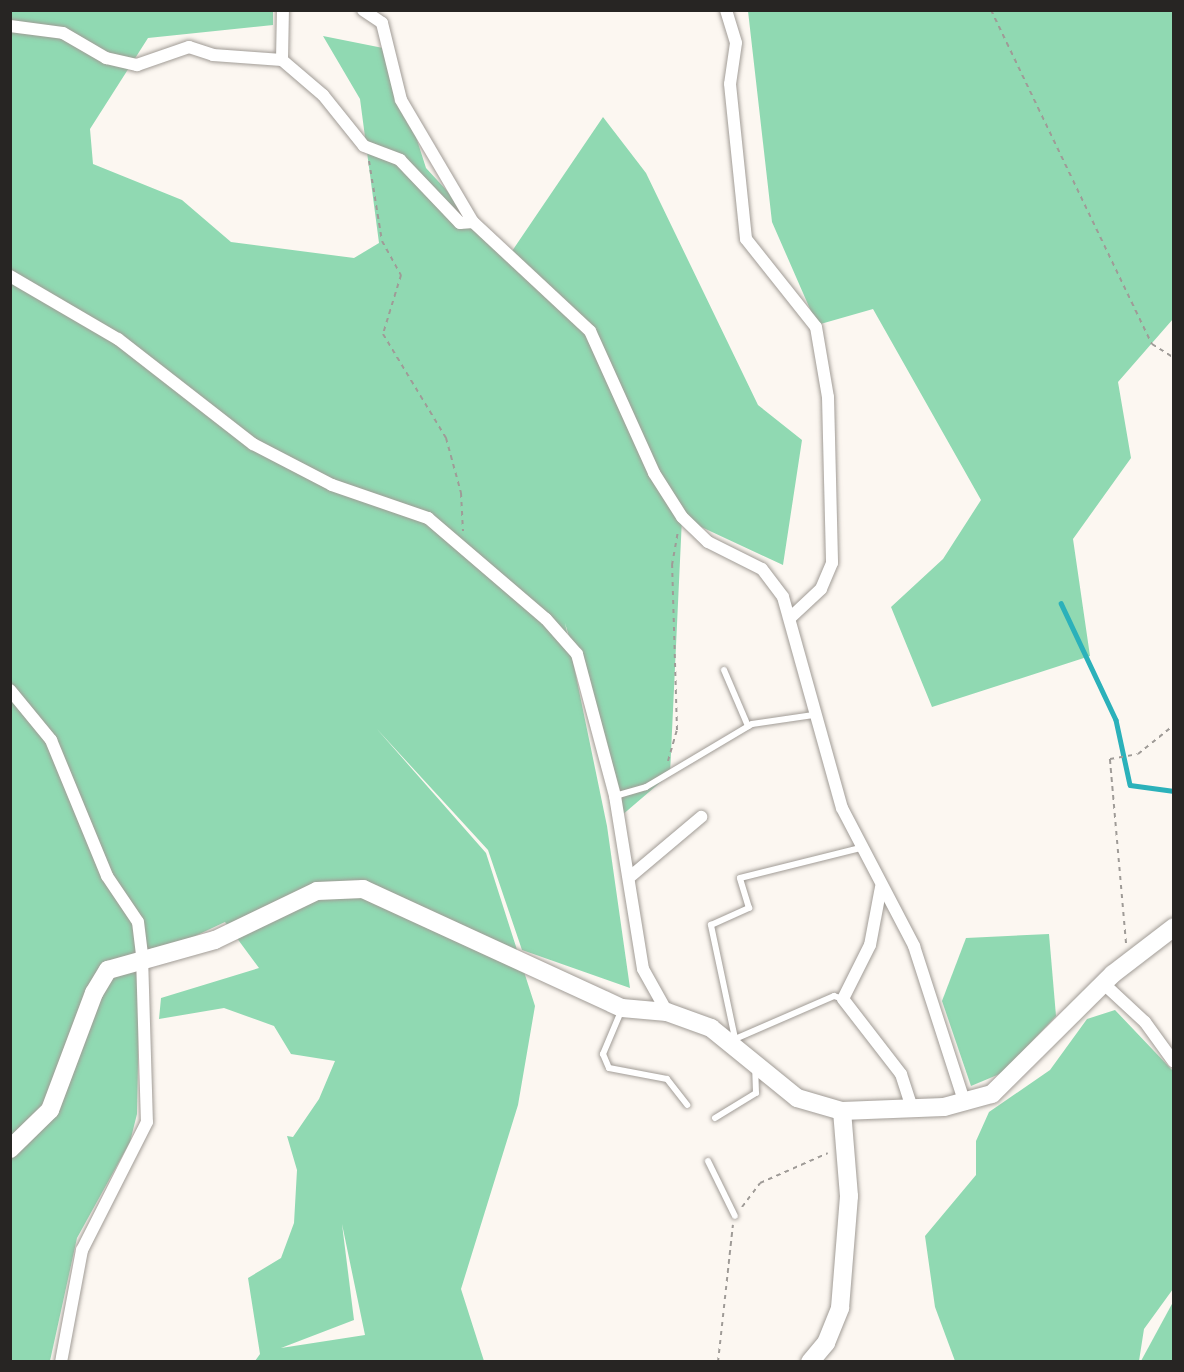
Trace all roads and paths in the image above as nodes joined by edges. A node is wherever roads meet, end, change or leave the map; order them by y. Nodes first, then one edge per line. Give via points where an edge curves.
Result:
1 (283, 10) edge
2 (363, 10) edge
3 (726, 10) edge
4 (991, 10) edge
5 (10, 27) edge
6 (282, 60) junction
7 (366, 144) junction
8 (473, 222) junction
9 (10, 276) edge
10 (1173, 358) edge
11 (682, 518) junction
12 (463, 552) junction
13 (792, 616) junction
14 (724, 670) dead end
15 (10, 690) edge
16 (813, 715) junction
17 (1173, 725) edge
18 (748, 726) junction
19 (665, 772) junction
20 (615, 796) junction
21 (701, 817) dead end
22 (860, 848) junction
23 (631, 876) junction
24 (881, 887) junction
25 (1173, 927) edge
26 (142, 956) junction
27 (1127, 961) junction
28 (1104, 984) junction
29 (843, 999) junction
30 (622, 1008) junction
31 (666, 1012) junction
32 (736, 1046) junction
33 (1173, 1062) edge
34 (754, 1066) junction
35 (965, 1104) junction
36 (687, 1105) dead end
37 (912, 1107) junction
38 (842, 1111) junction
39 (715, 1118) dead end
40 (847, 1144) junction
41 (10, 1149) edge
42 (708, 1161) dead end
43 (735, 1216) junction
44 (61, 1362) edge
45 (718, 1362) edge
46 (810, 1362) edge

1 - 6 street
2 - 8 street via 382,23 401,100
3 - 13 street via 736,42 730,84 746,239 816,327 827,387 832,563 821,589
4 - 10 path via 1028,98 1066,160 1152,344
5 - 6 street via 63,33 106,58 137,65 189,47 213,55
6 - 7 street via 323,95
7 - 8 street via 400,160 460,224
7 - 12 path via 382,241 401,275 383,334 454,458 464,513
8 - 11 street via 590,331 654,473
9 - 12 street via 118,339 253,444 333,485 428,518
11 - 13 street via 708,542 762,568
11 - 19 path via 672,565 677,730
12 - 20 street via 546,620 577,654
13 - 16 street
14 - 18 lane
15 - 26 street via 51,740 107,876 138,922
16 - 18 lane
16 - 22 street
17 - 27 path via 1138,754 1110,759
18 - 19 lane
19 - 20 lane via 646,787
20 - 23 street
21 - 23 street
22 - 24 street
22 - 32 lane via 740,878 749,908 711,925
23 - 31 street via 643,969
24 - 29 street via 870,945
24 - 35 street via 914,946
25 - 27 street
26 - 30 street via 216,940 317,891 363,889
26 - 41 street via 108,970 93,993 50,1110
26 - 44 street via 147,1122 82,1250
27 - 28 street
28 - 33 street via 1145,1022
28 - 35 street via 1023,1068 992,1094
29 - 32 lane via 834,996
29 - 37 street via 901,1074
30 - 31 street
30 - 36 lane via 603,1054 609,1068 667,1079
31 - 32 street via 711,1028
32 - 34 street
34 - 38 street via 797,1098
34 - 39 lane via 756,1094
35 - 37 street
37 - 38 street
38 - 40 street
40 - 43 path via 759,1183
40 - 46 street via 840,1308 826,1343
42 - 43 lane
43 - 45 path via 723,1277

